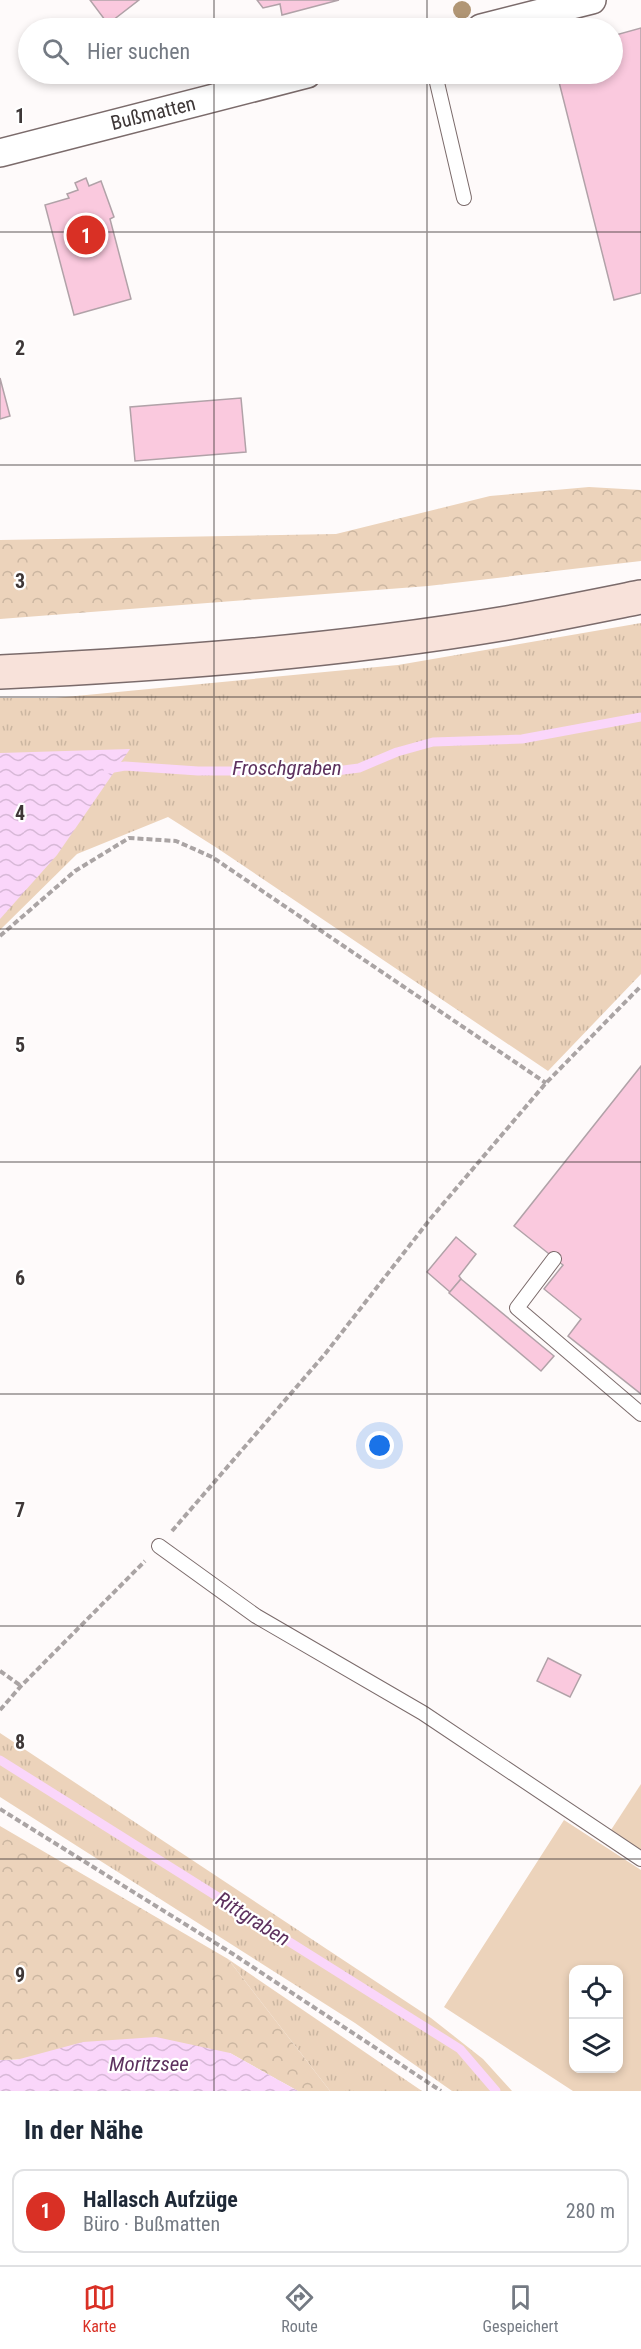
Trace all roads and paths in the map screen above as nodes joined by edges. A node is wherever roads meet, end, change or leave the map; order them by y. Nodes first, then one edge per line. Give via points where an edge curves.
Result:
1 (592, 0) edge
2 (521, 18) edge
3 (268, 84) edge
4 (437, 84) edge
5 (0, 153) edge
6 (464, 198) dead end
7 (641, 597) edge
8 (0, 672) edge
9 (0, 936) edge
10 (641, 986) edge
11 (546, 1083) junction
12 (554, 1258) dead end
13 (641, 1414) edge
14 (159, 1546) junction
15 (0, 1671) edge
16 (21, 1686) junction
17 (0, 1710) edge
18 (0, 1809) edge
19 (641, 1859) edge
20 (441, 2091) edge

1 - 2 street
3 - 5 street, Bußmatten
4 - 6 lane
7 - 8 main road via 506,623 335,646 136,666
9 - 11 path via 75,871 129,838 176,841 212,857
10 - 11 path
11 - 14 path via 431,1218 325,1354
12 - 13 lane via 517,1308
14 - 16 path
14 - 19 lane via 256,1616 423,1713
15 - 16 path
16 - 17 path
18 - 20 path via 233,1954

